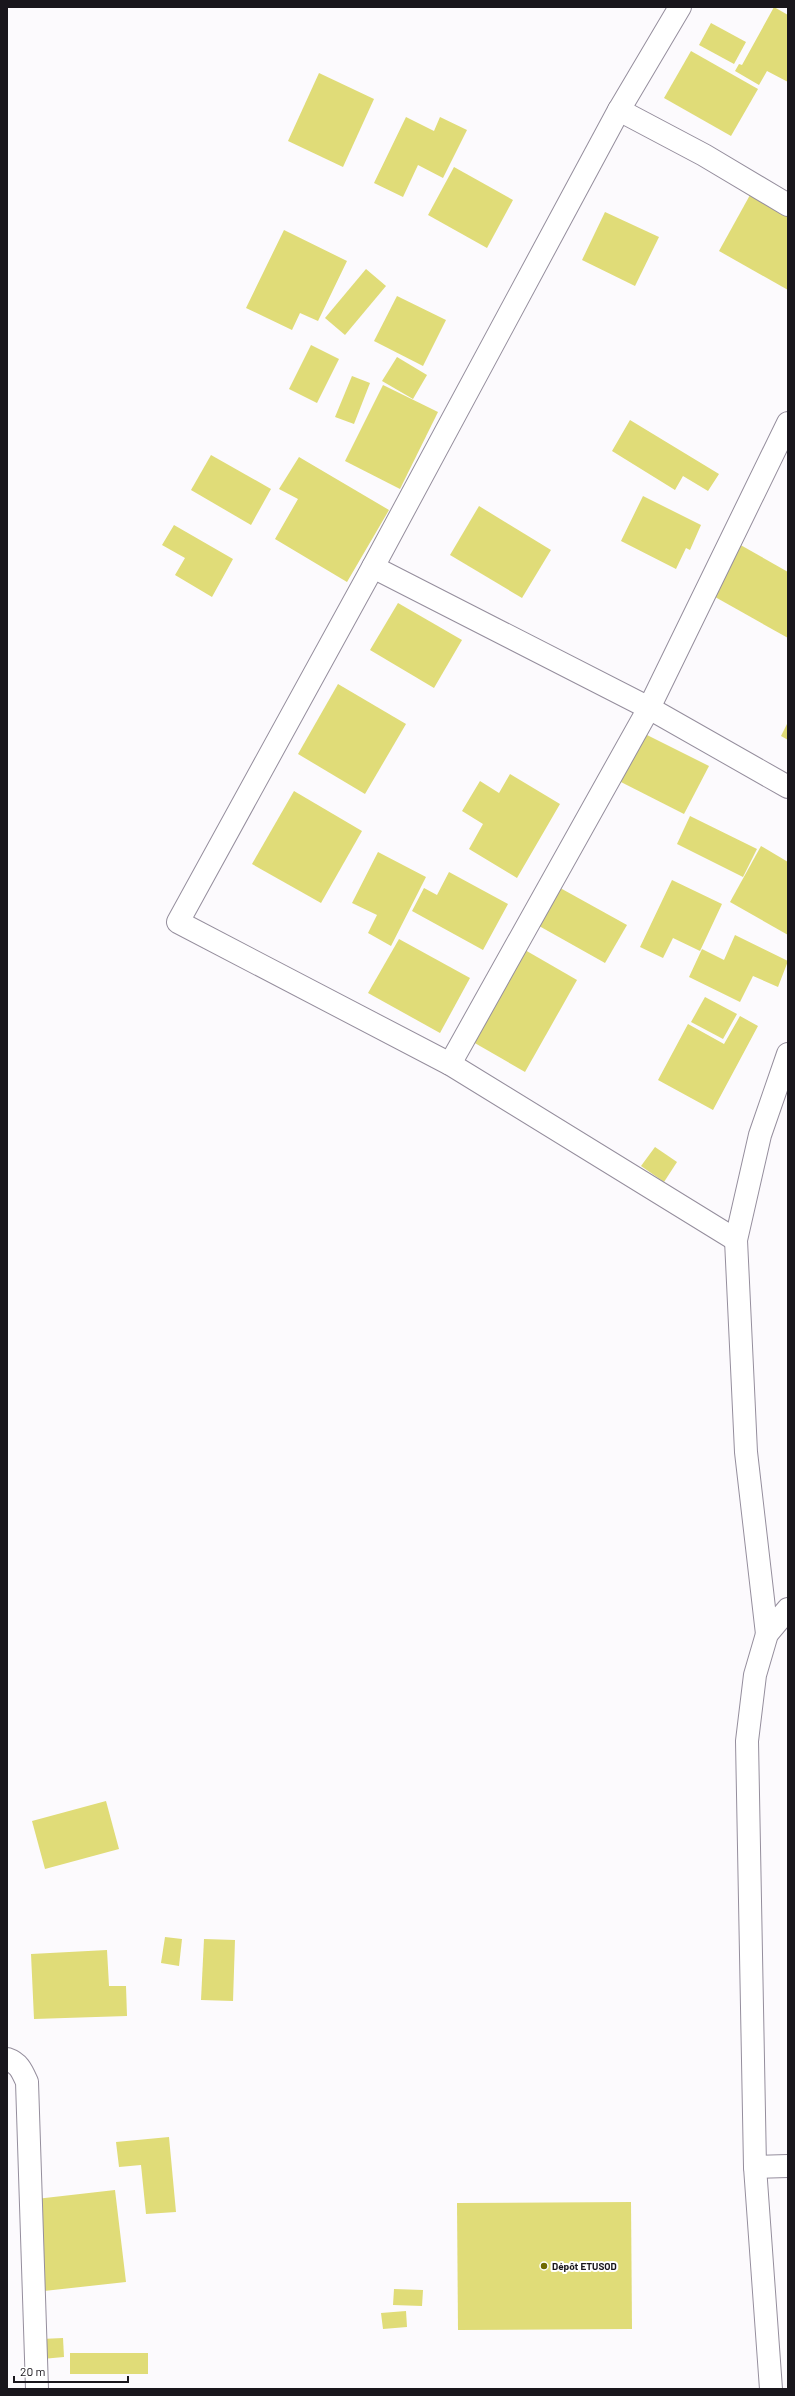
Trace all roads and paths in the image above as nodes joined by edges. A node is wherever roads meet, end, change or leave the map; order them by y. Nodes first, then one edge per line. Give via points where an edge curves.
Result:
1 (680, 7) edge
2 (619, 110) junction
3 (788, 205) edge
4 (788, 423) edge
5 (374, 567) junction
6 (649, 708) junction
7 (788, 787) edge
8 (788, 1054) edge
9 (450, 1064) junction
10 (736, 1240) junction
11 (788, 1609) edge
12 (767, 1634) junction
13 (7, 2059) edge
14 (788, 2166) edge
15 (755, 2167) junction
16 (37, 2389) edge
17 (771, 2389) edge

1 - 2 street
2 - 3 street via 704,155
2 - 5 street
4 - 6 street
5 - 6 street
5 - 9 street via 178,922
6 - 7 street
6 - 9 street
8 - 10 street via 760,1135
9 - 10 street
10 - 12 street via 746,1452
11 - 12 street
12 - 15 street via 755,1675 747,1741
13 - 16 street via 21,2069 27,2082
14 - 15 street
15 - 17 street

